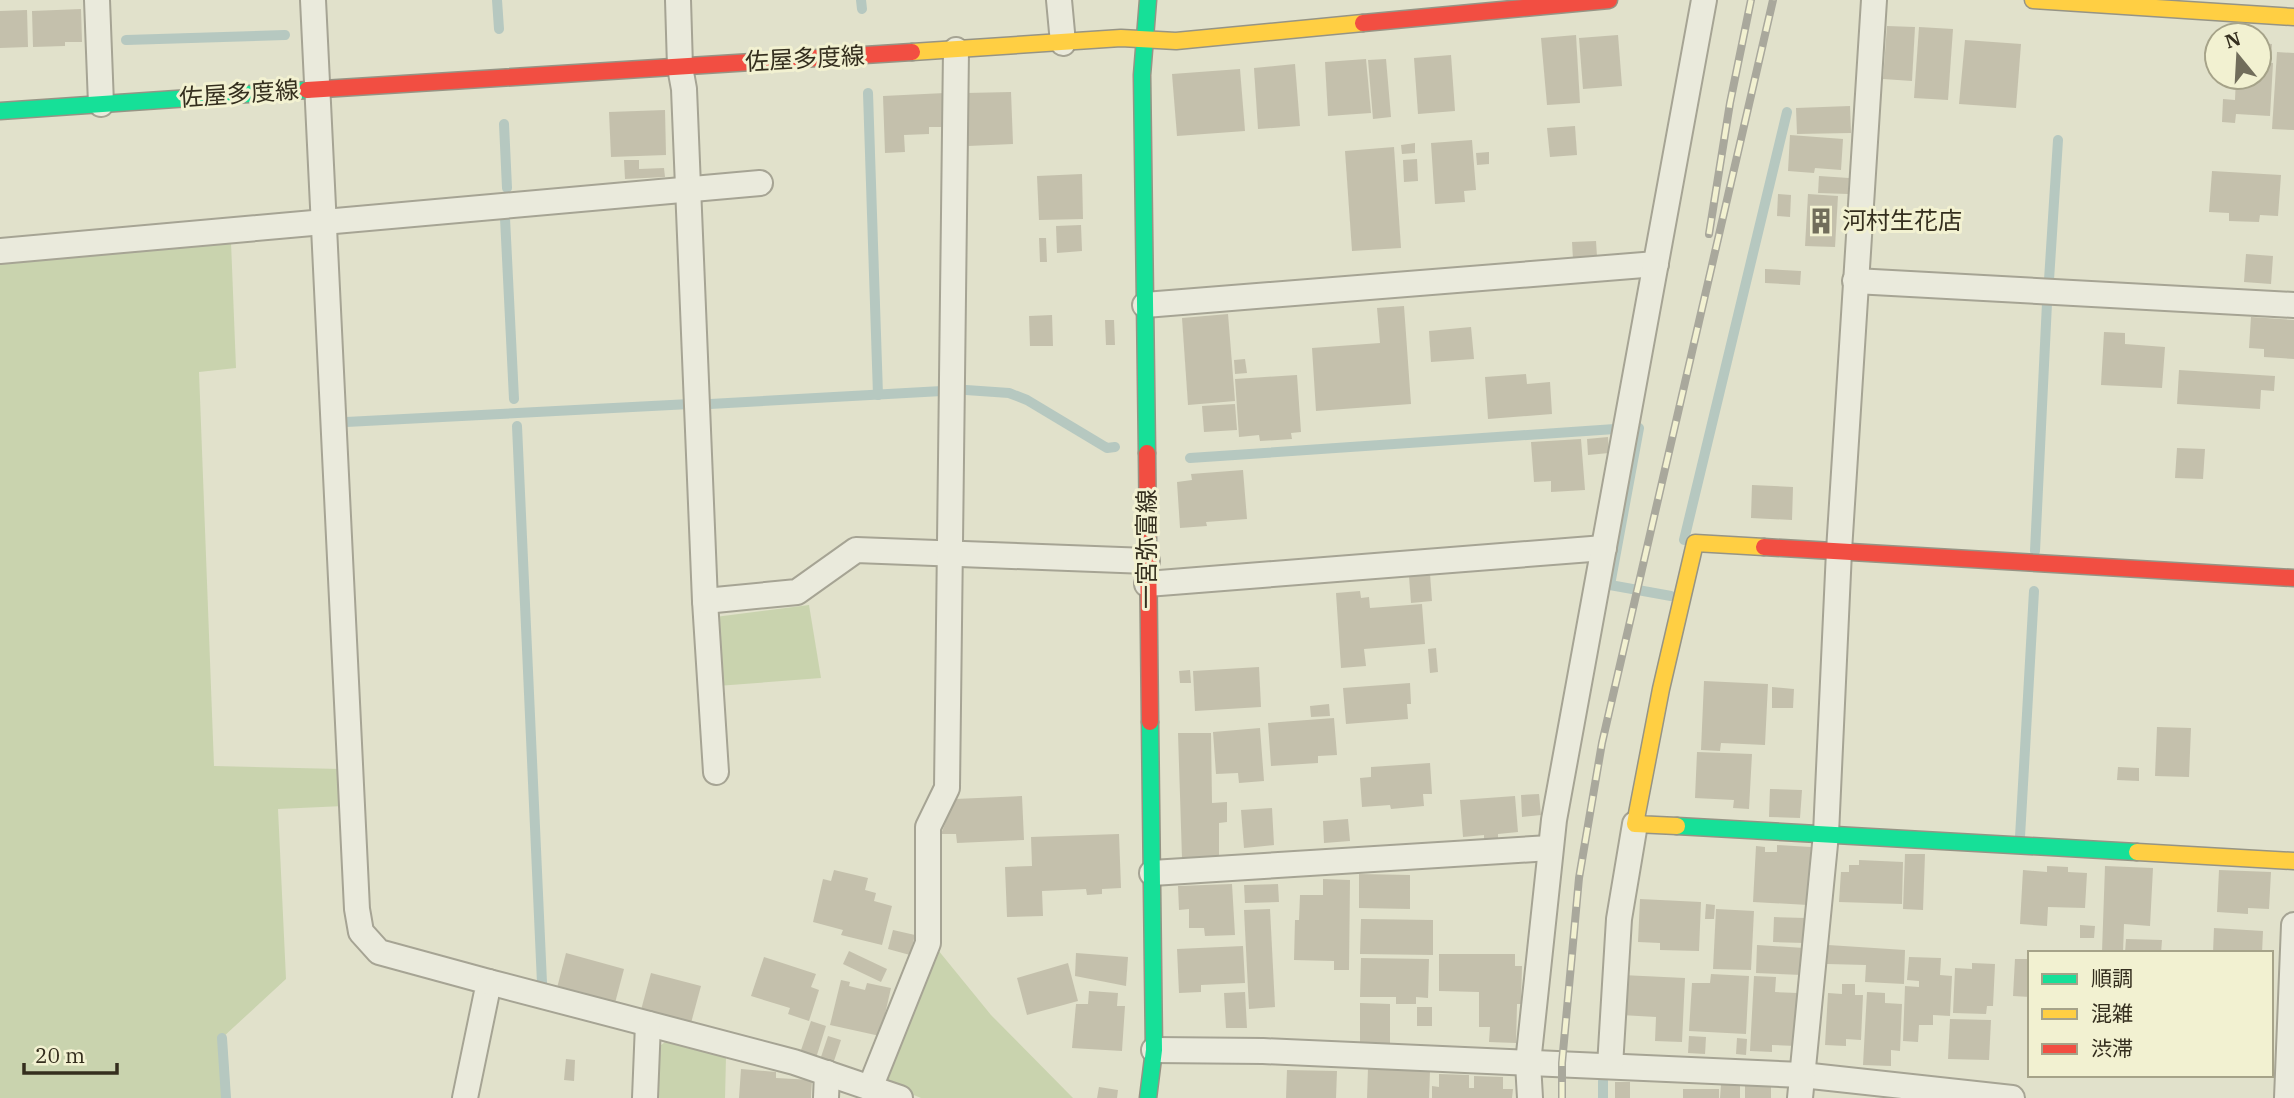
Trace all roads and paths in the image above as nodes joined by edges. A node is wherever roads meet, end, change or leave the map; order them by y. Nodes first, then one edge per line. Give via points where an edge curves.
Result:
1 (97, 0) edge
2 (313, 0) edge
3 (678, 0) edge
4 (1059, 0) edge
5 (1148, 0) edge
6 (1609, 0) edge
7 (1704, 0) edge
8 (1874, 0) edge
9 (2033, 0) edge
10 (2294, 17) edge
11 (1144, 39) junction
12 (1063, 43) junction
13 (957, 50) junction
14 (680, 67) junction
15 (318, 89) junction
16 (101, 104) junction
17 (0, 111) edge
18 (760, 183) dead end
19 (688, 190) junction
20 (324, 222) junction
21 (0, 251) edge
22 (1656, 264) junction
23 (1855, 281) junction
24 (1145, 305) junction
25 (2294, 305) edge
26 (1604, 548) junction
27 (1839, 551) junction
28 (950, 553) junction
29 (1147, 573) junction
30 (2294, 578) edge
31 (705, 601) junction
32 (716, 772) dead end
33 (1635, 824) junction
34 (1826, 834) junction
35 (1550, 848) junction
36 (2294, 861) edge
37 (1152, 873) junction
38 (2294, 925) edge
39 (489, 982) junction
40 (648, 1024) junction
41 (1154, 1050) junction
42 (1528, 1063) junction
43 (1610, 1066) junction
44 (827, 1073) junction
45 (1801, 1086) edge
46 (870, 1088) junction
47 (465, 1098) edge
48 (645, 1098) edge
49 (826, 1098) edge
50 (900, 1098) edge
51 (1148, 1098) edge
52 (1530, 1098) edge
53 (2012, 1098) edge
54 (2287, 1098) edge

1 - 16 street
2 - 15 street
3 - 14 street
4 - 12 street
5 - 11 main road, 一宮弥富線
6 - 11 main road, 佐屋多度線 via 1176,41
7 - 22 street
8 - 23 street
9 - 10 main road
11 - 12 main road, 佐屋多度線
11 - 24 main road, 一宮弥富線
12 - 13 main road, 佐屋多度線
13 - 14 main road, 佐屋多度線
13 - 28 street
14 - 15 main road, 佐屋多度線
14 - 19 street
15 - 16 main road, 佐屋多度線
15 - 20 street
16 - 17 main road, 佐屋多度線
18 - 19 street
19 - 20 street
19 - 31 street
20 - 21 street
20 - 39 street via 361,932 379,952
22 - 24 street
22 - 26 street
23 - 25 street
23 - 27 street
24 - 29 main road, 一宮弥富線
26 - 29 street
26 - 35 street
27 - 30 main road
27 - 33 main road via 1695,542
27 - 34 street
28 - 29 street
28 - 31 street via 856,550 797,592
28 - 46 street via 947,788 928,827 929,943
29 - 37 main road, 一宮弥富線
31 - 32 street
33 - 34 main road
33 - 43 street via 1619,919
34 - 36 main road
34 - 45 street
35 - 37 street
35 - 42 street
37 - 41 main road, 一宮弥富線
38 - 54 street
39 - 40 street
39 - 47 street
40 - 44 street
40 - 48 street
41 - 42 street
41 - 51 main road, 一宮弥富線
42 - 43 street
42 - 52 street
43 - 45 street
44 - 46 street
44 - 49 street
45 - 53 street
46 - 50 street

